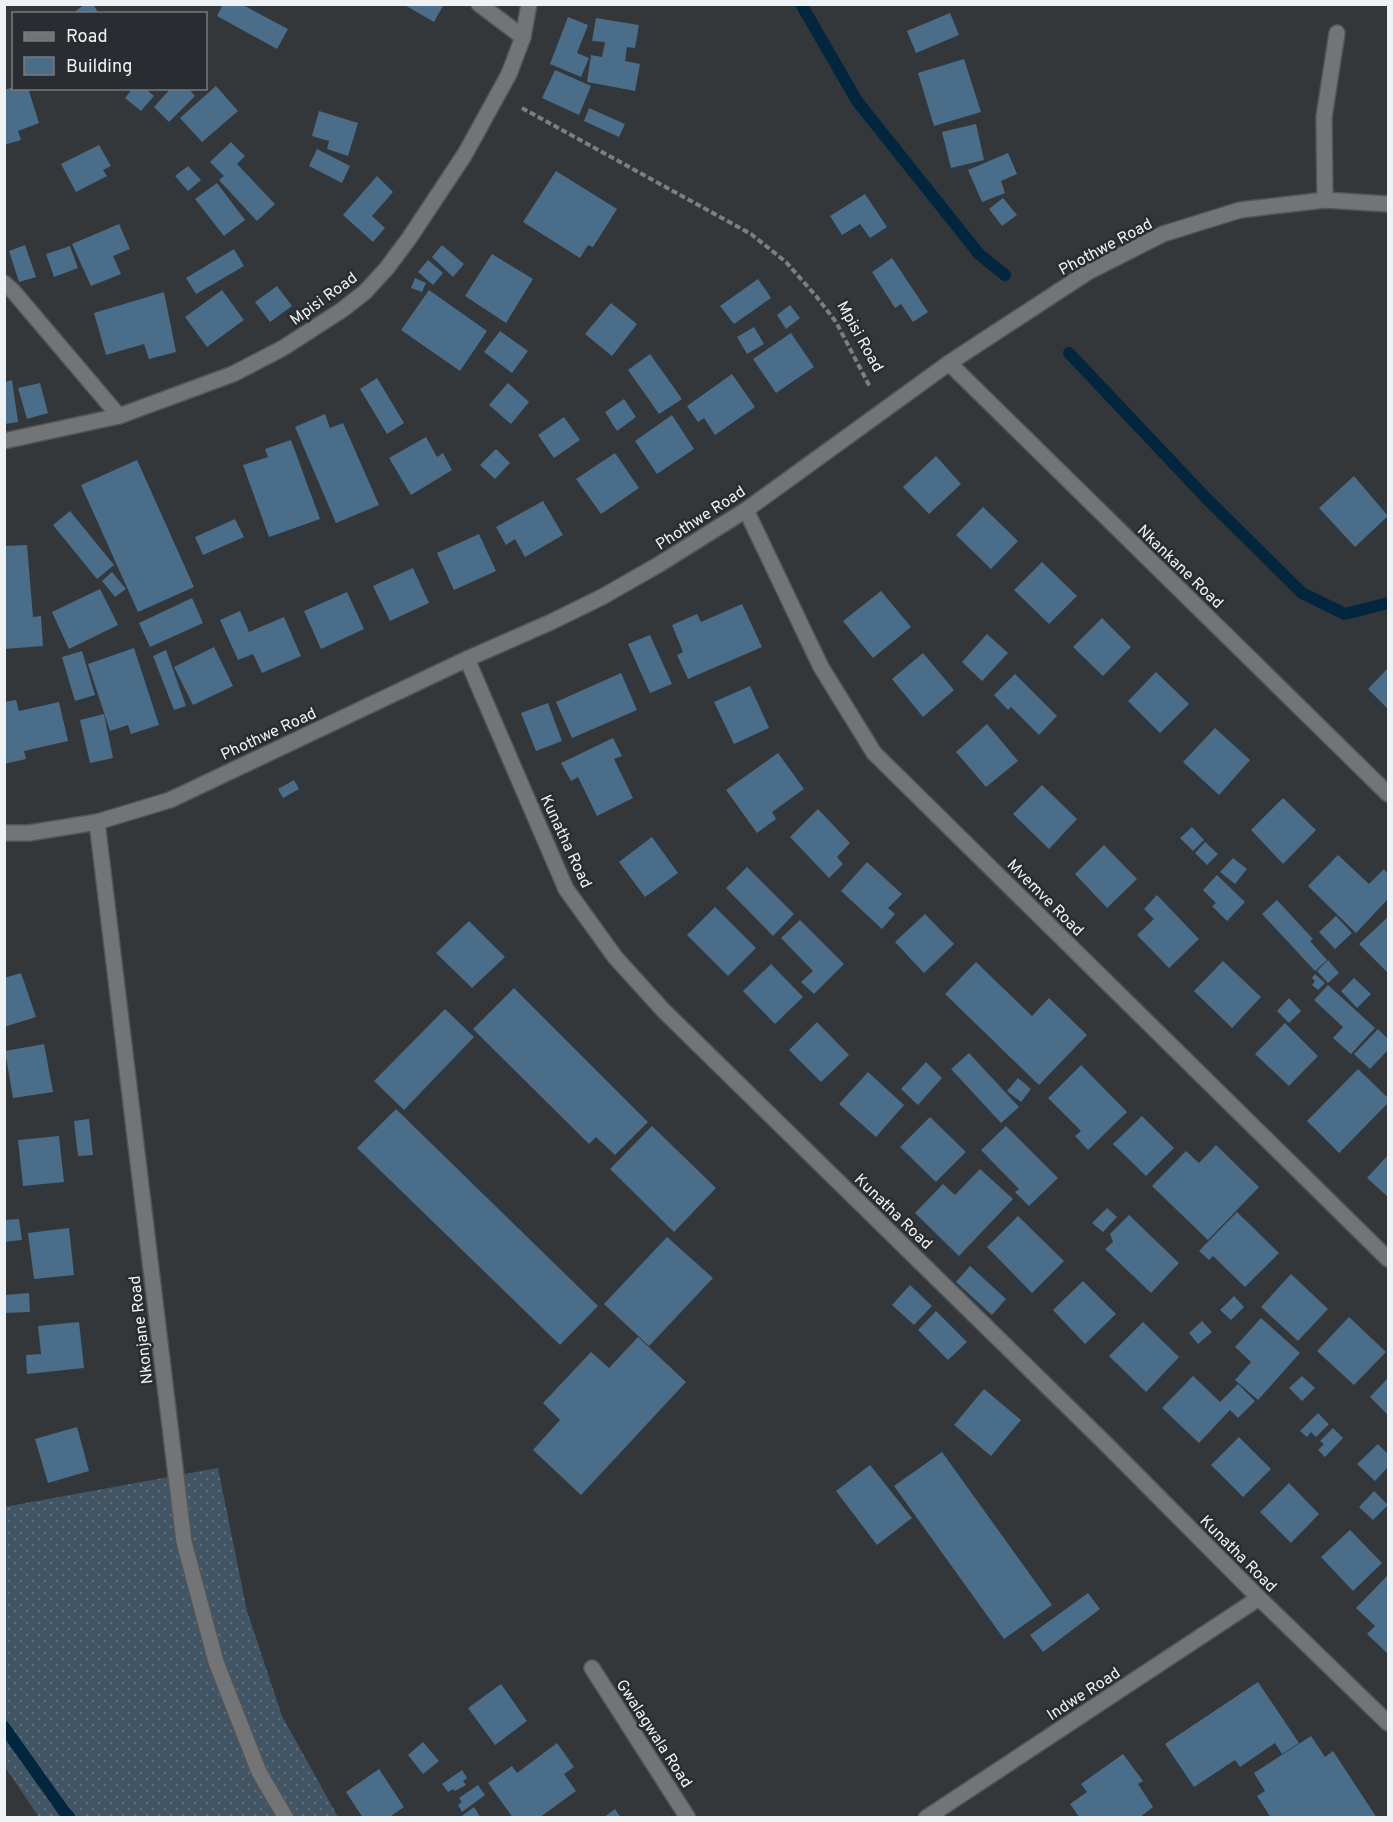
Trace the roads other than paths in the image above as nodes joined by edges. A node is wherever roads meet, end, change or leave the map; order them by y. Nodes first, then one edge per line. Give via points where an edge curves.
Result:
1 (479, 4) edge
2 (529, 4) edge
3 (1337, 33) dead end
4 (522, 37) junction
5 (1325, 200) junction
6 (1389, 204) edge
7 (4, 283) edge
8 (949, 363) junction
9 (119, 416) junction
10 (4, 441) edge
11 (746, 510) junction
12 (467, 659) junction
13 (1389, 794) edge
14 (97, 822) junction
15 (4, 833) edge
16 (1389, 1259) edge
17 (1259, 1599) junction
18 (592, 1668) dead end
19 (1389, 1723) edge
20 (285, 1818) edge
21 (688, 1818) edge
22 (926, 1818) edge

1 - 4 street
2 - 4 street, Mpisi Road
3 - 5 street via 1324,117
4 - 9 street, Mpisi Road via 509,74 465,154 410,237 365,292 283,348 233,374
5 - 6 street, Phothwe Road
5 - 8 street, Phothwe Road via 1240,210 1164,234 1088,272
7 - 9 street
8 - 11 street, Phothwe Road
8 - 13 street, Nkankane Road
9 - 10 street, Mpisi Road
11 - 12 street, Phothwe Road via 602,597
11 - 16 street, Mvemve Road via 822,667 874,753
12 - 14 street, Phothwe Road via 170,800
12 - 17 street, Kunatha Road via 566,889 615,957 663,1010
14 - 15 street, Phothwe Road
14 - 20 street, Nkonjane Road via 184,1542 216,1662 259,1772
17 - 19 street, Kunatha Road
17 - 22 street, Indwe Road
18 - 21 street, Gwalagwala Road

